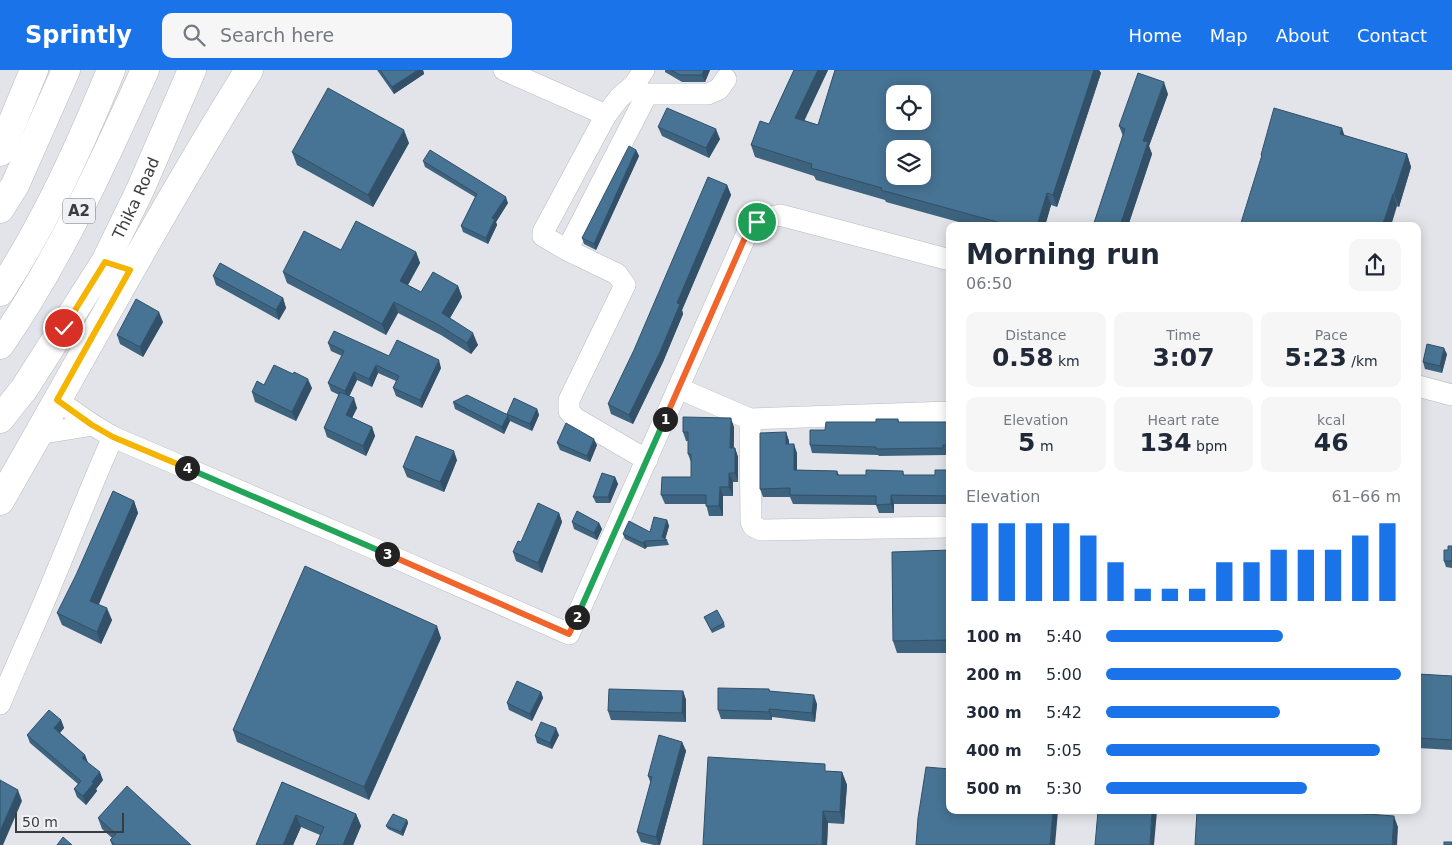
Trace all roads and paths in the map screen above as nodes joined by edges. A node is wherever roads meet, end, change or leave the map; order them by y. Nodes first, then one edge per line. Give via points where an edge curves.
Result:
1 (34, 70) edge
2 (66, 70) edge
3 (111, 70) edge
4 (145, 70) edge
5 (192, 70) edge
6 (249, 70) edge
7 (504, 70) edge
8 (726, 79) dead end
9 (642, 83) edge
10 (606, 115) junction
11 (0, 152) edge
12 (0, 209) edge
13 (567, 250) junction
14 (946, 259) edge
15 (117, 266) junction
16 (0, 292) edge
17 (0, 346) edge
18 (1421, 387) edge
19 (678, 388) junction
20 (1452, 395) edge
21 (57, 400) junction
22 (946, 412) edge
23 (0, 419) edge
24 (750, 419) junction
25 (92, 425) junction
26 (38, 434) junction
27 (113, 437) junction
28 (647, 460) junction
29 (0, 501) edge
30 (946, 527) edge
31 (0, 704) edge

1 - 11 main road
2 - 12 main road via 15,185
3 - 16 main road, A2 via 62,180
4 - 17 main road, A2 via 72,225
5 - 15 main road, Thika Road via 140,190
6 - 15 main road via 200,149
7 - 10 street
8 - 9 street via 708,94
9 - 10 street via 620,97
9 - 13 street
10 - 13 street via 543,232 543,236
13 - 28 street via 617,274 625,285 569,400 569,411 575,418
14 - 19 street via 793,218 780,215 766,217 747,233
15 - 21 main road
15 - 23 main road, Thika Road
18 - 20 street
19 - 24 street
19 - 28 street
21 - 25 street
21 - 26 main road
22 - 24 street
24 - 30 street via 753,526 761,530
25 - 26 street
25 - 27 street
26 - 29 main road
27 - 28 street via 569,634
27 - 31 street

